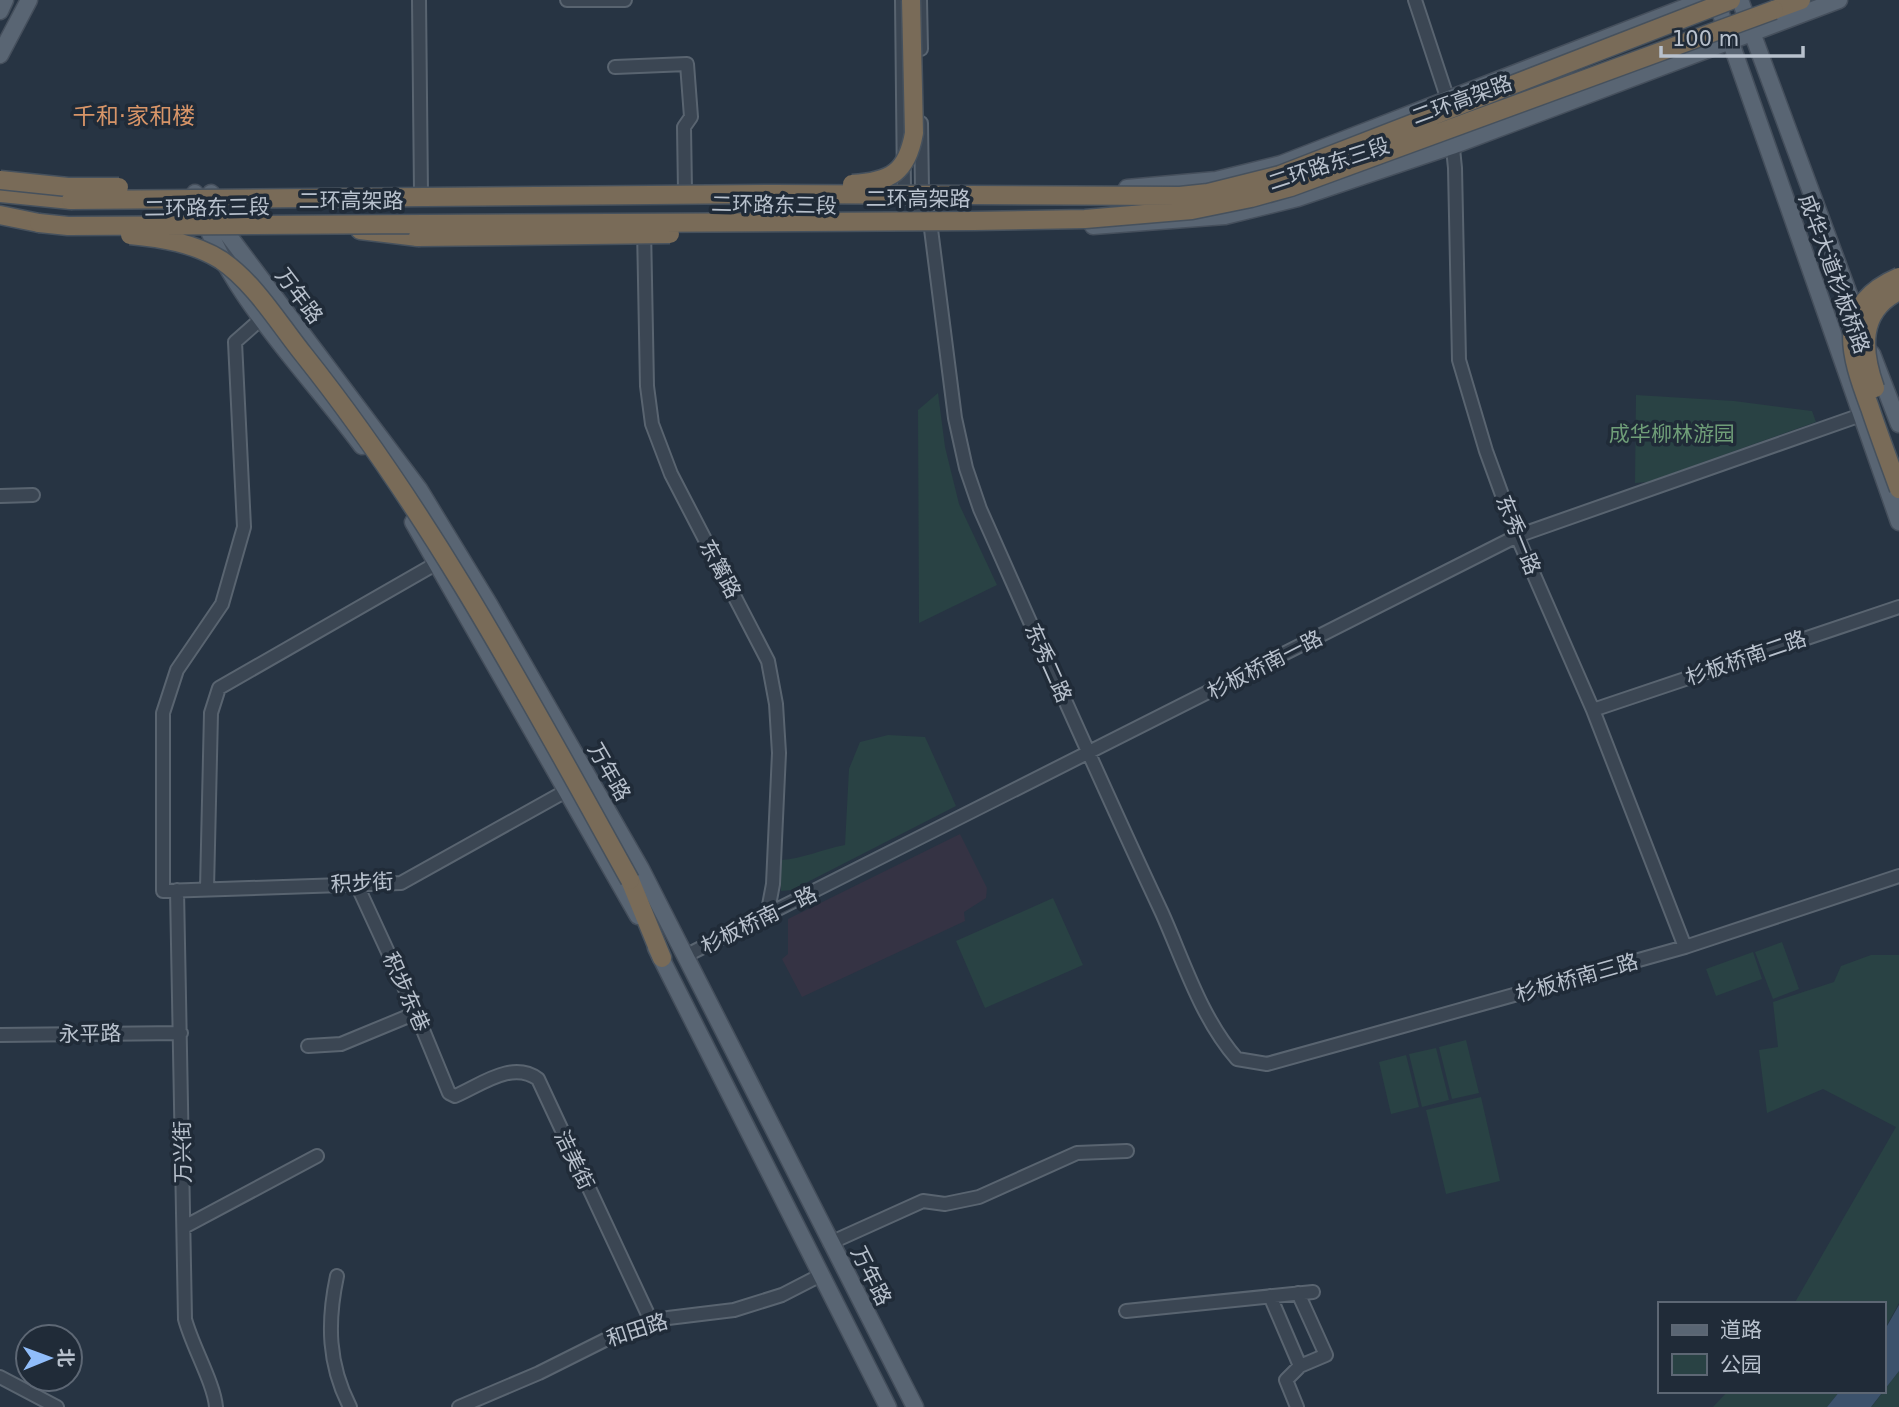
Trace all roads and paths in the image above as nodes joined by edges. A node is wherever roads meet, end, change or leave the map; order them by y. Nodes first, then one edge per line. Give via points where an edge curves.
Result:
1 (5, 0) edge
2 (29, 0) edge
3 (419, 0) edge
4 (567, 0) edge
5 (625, 0) edge
6 (902, 0) edge
7 (911, 0) edge
8 (920, 0) edge
9 (1415, 0) edge
10 (1704, 0) edge
11 (1716, 0) edge
12 (1731, 0) edge
13 (1740, 0) edge
14 (1801, 0) edge
15 (1839, 0) edge
16 (0, 10) edge
17 (1753, 32) junction
18 (1728, 40) junction
19 (0, 55) edge
20 (615, 66) dead end
21 (1448, 100) junction
22 (1452, 146) junction
23 (1, 188) edge
24 (922, 189) junction
25 (904, 190) junction
26 (685, 191) junction
27 (203, 193) junction
28 (421, 193) junction
29 (774, 194) junction
30 (0, 217) edge
31 (644, 224) junction
32 (938, 225) junction
33 (68, 226) junction
34 (339, 227) junction
35 (223, 228) junction
36 (205, 229) junction
37 (1899, 277) edge
38 (1899, 291) edge
39 (261, 319) junction
40 (1861, 415) junction
41 (1899, 424) edge
42 (1899, 454) edge
43 (1899, 489) edge
44 (33, 495) dead end
45 (0, 496) edge
46 (1899, 522) edge
47 (1517, 536) junction
48 (437, 563) junction
49 (489, 604) junction
50 (1899, 607) edge
51 (468, 617) junction
52 (1593, 710) junction
53 (1088, 755) junction
54 (566, 791) junction
55 (1899, 876) edge
56 (357, 885) junction
57 (207, 889) junction
58 (177, 890) junction
59 (767, 916) junction
60 (1685, 947) junction
61 (687, 956) junction
62 (662, 958) junction
63 (416, 1013) junction
64 (181, 1033) junction
65 (0, 1035) edge
66 (308, 1046) dead end
67 (1251, 1063) joint
68 (455, 1097) joint
69 (1127, 1151) dead end
70 (317, 1156) dead end
71 (184, 1227) junction
72 (831, 1243) junction
73 (821, 1275) junction
74 (337, 1276) dead end
75 (1313, 1292) dead end
76 (1298, 1293) junction
77 (1270, 1296) junction
78 (1126, 1311) dead end
79 (652, 1321) junction
80 (1300, 1366) junction
81 (0, 1377) edge
82 (57, 1407) edge
83 (216, 1407) edge
84 (350, 1407) edge
85 (460, 1407) edge
86 (888, 1407) edge
87 (915, 1407) edge
88 (1297, 1407) edge

1 - 16 main road
2 - 19 main road
3 - 28 street
4 - 5 street
6 - 25 street
7 - 29 highway, bridge via 914,133 902,167 874,183
8 - 24 street, 东秀二路
9 - 21 street, 东秀一路
10 - 21 main road, 二环路东三段
11 - 18 main road, 成华大道杉板桥路
12 - 29 highway, 二环高架路, bridge via 1280,175 1209,193
13 - 17 main road, 成华大道杉板桥路
14 - 32 highway, 二环高架路, bridge via 1292,187 1251,198 1192,210
15 - 17 main road, 二环路东三段
17 - 18 main road, 二环路东三段
17 - 41 main road, 成华大道杉板桥路
18 - 22 main road, 二环路东三段
18 - 40 main road, 成华大道杉板桥路
20 - 26 street via 688,64 691,117 684,127
21 - 22 street, 东秀一路
21 - 24 main road, 二环路东三段 via 1280,164 1216,180 1117,189
22 - 32 main road, 二环路东三段 via 1298,198 1225,216 1116,225
22 - 47 street, 东秀一路 via 1460,360
23 - 27 main road, 二环路东三段 via 65,195
23 - 29 highway, 二环高架路, bridge via 314,187 378,196
24 - 25 main road, 二环路东三段
24 - 32 street, 东秀二路
25 - 26 main road, 二环路东三段
25 - 32 street
26 - 28 main road, 二环路东三段
27 - 28 main road, 二环路东三段
27 - 35 main road, 万年路
27 - 36 main road, 万年路
30 - 33 highway, 二环高架路, bridge
30 - 36 main road, 二环路东三段 via 55,229
31 - 32 main road, 二环路东三段
31 - 34 main road, 二环路东三段
31 - 59 street, 东篱路 via 652,424 671,474 768,661 776,704 779,753 773,884
32 - 33 highway, 二环高架路, bridge
32 - 34 highway, bridge via 885,232 418,237
32 - 53 street, 东秀二路 via 955,418 966,468
33 - 62 highway, bridge via 171,240 220,260 254,291 402,486 467,592 630,880
34 - 35 main road, 二环路东三段
35 - 36 main road, 二环路东三段
35 - 49 main road, 万年路 via 419,489
36 - 39 main road, 万年路
37 - 43 highway, bridge via 1863,301 1851,343 1856,372
38 - 42 highway, bridge via 1873,312 1865,342 1868,369
39 - 48 main road, 万年路 via 360,443
39 - 58 street via 235,342 244,527 222,604 177,670 163,713 163,891
40 - 46 main road, 成华大道杉板桥路
40 - 47 street, 杉板桥南一路
44 - 45 street
47 - 52 street, 东秀一路
47 - 53 street, 杉板桥南一路
48 - 51 main road, 万年路
48 - 57 street via 219,688 211,713
49 - 51 main road via 482,597 471,597
49 - 61 main road, 万年路
50 - 52 street, 杉板桥南二路
51 - 54 main road, 万年路
52 - 60 street, 东秀一路
53 - 59 street, 杉板桥南一路
53 - 67 street, 东秀二路 via 1201,1003 1224,1044 1237,1059
54 - 56 street, 积步街 via 401,883
54 - 62 main road, 万年路
55 - 60 street, 杉板桥南三路
56 - 57 street, 积步街
56 - 63 street, 积步东巷
57 - 58 street, 积步街
58 - 64 street, 万兴街
59 - 61 street, 杉板桥南一路
60 - 67 street, 杉板桥南三路 via 1267,1064
61 - 72 main road, 万年路
62 - 73 main road, 万年路
63 - 66 street via 341,1044
63 - 68 street, 积步东巷 via 449,1093
64 - 65 street, 永平路
64 - 71 street, 万兴街
68 - 79 street, 洁美街 via 512,1070 527,1071 538,1079
69 - 72 street via 1077,1153 979,1198 945,1204 923,1201
70 - 71 street
71 - 83 street, 万兴街 via 185,1320
72 - 87 main road, 万年路
73 - 79 street, 和田路 via 782,1295 734,1310
73 - 86 main road, 万年路
74 - 84 street via 330,1309 330,1349
75 - 76 street
76 - 77 street
76 - 80 street via 1326,1355
77 - 78 street
77 - 80 street
79 - 85 street, 和田路
80 - 88 street via 1286,1380
81 - 82 street

